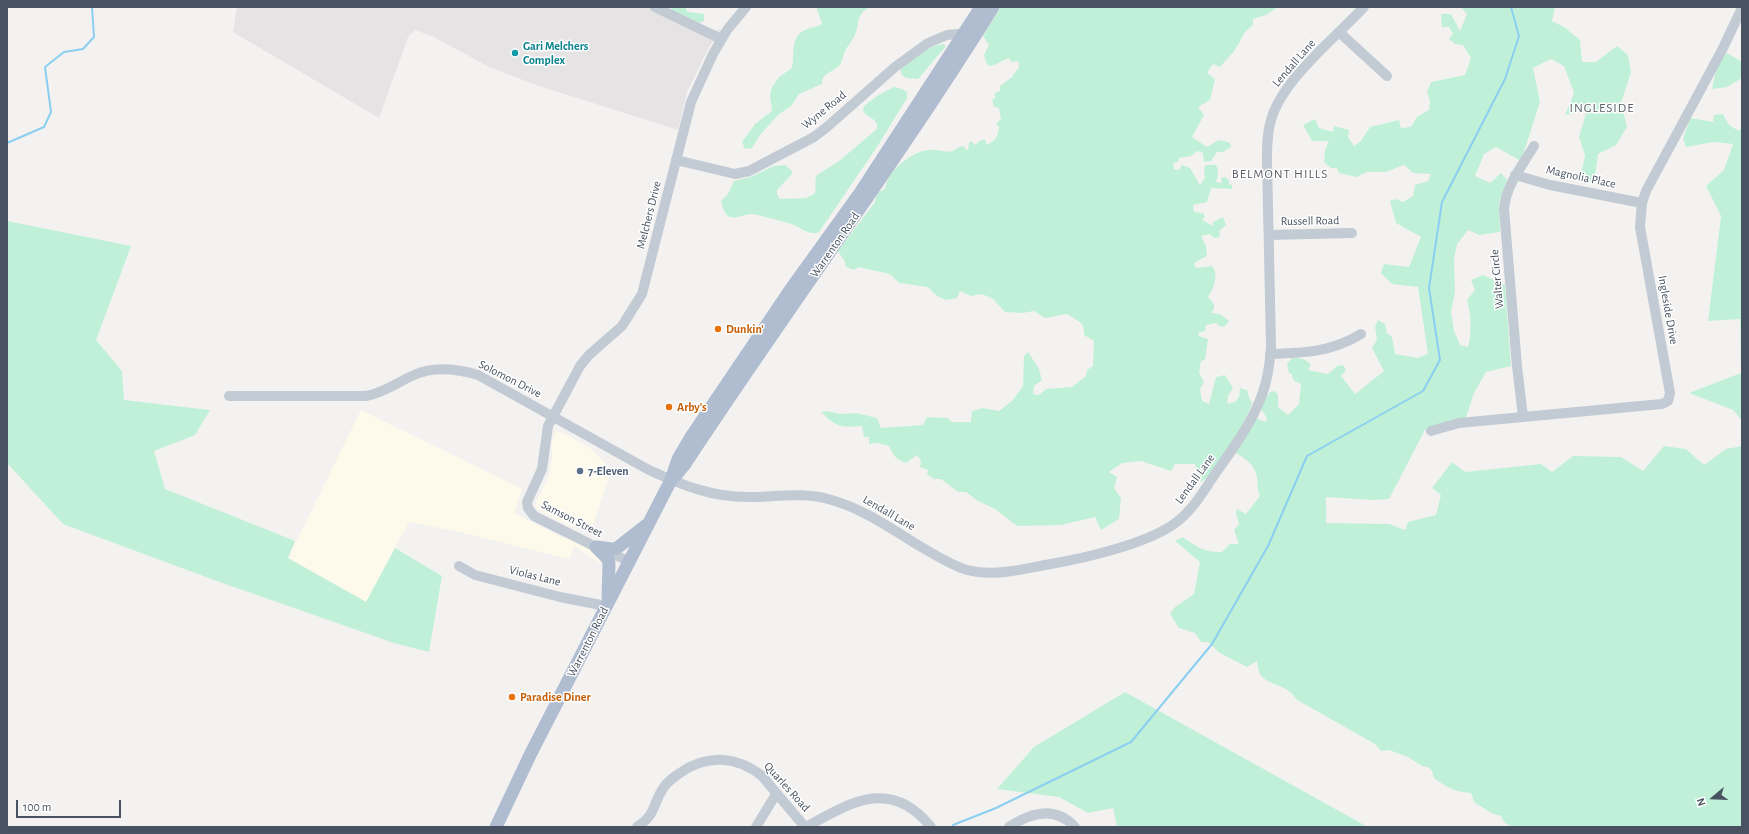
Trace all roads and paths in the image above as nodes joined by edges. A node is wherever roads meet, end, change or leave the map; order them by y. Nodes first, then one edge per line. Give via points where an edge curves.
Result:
1 (656, 7) edge
2 (746, 7) edge
3 (981, 7) edge
4 (993, 7) edge
5 (1364, 7) edge
6 (1742, 8) edge
7 (1339, 32) junction
8 (964, 33) junction
9 (977, 33) junction
10 (721, 39) junction
11 (1387, 76) dead end
12 (1534, 146) dead end
13 (676, 160) junction
14 (1515, 175) junction
15 (1642, 203) junction
16 (1352, 233) dead end
17 (1269, 235) junction
18 (1361, 334) dead end
19 (1270, 354) junction
20 (229, 396) dead end
21 (553, 416) junction
22 (1523, 417) junction
23 (1431, 430) dead end
24 (671, 480) junction
25 (649, 522) junction
26 (596, 547) junction
27 (629, 561) junction
28 (458, 566) dead end
29 (606, 605) junction
30 (776, 794) junction
31 (640, 826) edge
32 (496, 827) edge
33 (756, 827) edge
34 (806, 827) edge
35 (932, 827) edge
36 (1009, 827) edge
37 (1075, 827) edge

1 - 10 street
2 - 10 street, Melchers Drive
3 - 8 main road, Warrenton Road
4 - 9 main road, Warrenton Road
5 - 7 street, Lendall Lane
6 - 15 street, Ingleside Drive
7 - 11 street
7 - 17 street, Lendall Lane via 1292,83 1271,119 1267,139
8 - 9 street, Wyne Road
8 - 13 street, Wyne Road via 947,35 928,43 895,66 827,127 749,171 734,174
8 - 24 main road, Warrenton Road via 860,193 701,421 678,459
9 - 24 main road, Warrenton Road via 896,158 686,464
10 - 13 street, Melchers Drive via 698,82
12 - 14 street, Walter Circle
13 - 21 street, Melchers Drive via 642,294 622,326 580,366
14 - 15 street, Magnolia Place via 1550,185
14 - 22 street, Walter Circle via 1507,191 1504,209
15 - 22 street, Ingleside Drive via 1640,227 1670,393 1668,401 1662,404
16 - 17 street, Russell Road
17 - 19 street, Lendall Lane
18 - 19 street via 1318,352
19 - 24 street, Lendall Lane via 1266,384 1250,421 1185,515 1164,530 1148,537 1062,562 1001,573 978,572 944,560 865,513 840,502 813,496 723,496 695,490
20 - 21 street, Solomon Drive via 366,396 380,393 429,370 466,371
21 - 24 street, Solomon Drive
21 - 26 street, Samson Street via 545,437 542,469 529,498 528,508 534,516
22 - 23 street, Ingleside Drive via 1459,423
24 - 25 main road, Warrenton Road
25 - 26 main road via 617,548
25 - 27 main road, Warrenton Road
26 - 27 street, Samson Street
26 - 29 main road via 609,564
27 - 29 main road, Warrenton Road
28 - 29 street, Violas Lane via 475,574 560,597
29 - 32 main road, Warrenton Road
30 - 31 street, Quarles Road via 762,776 746,764 728,759 706,760 688,767 670,780 660,794 652,813
30 - 33 street
30 - 34 street, Quarles Road
34 - 35 street via 850,803 882,798 912,808
36 - 37 street via 1032,815 1047,813 1066,819

